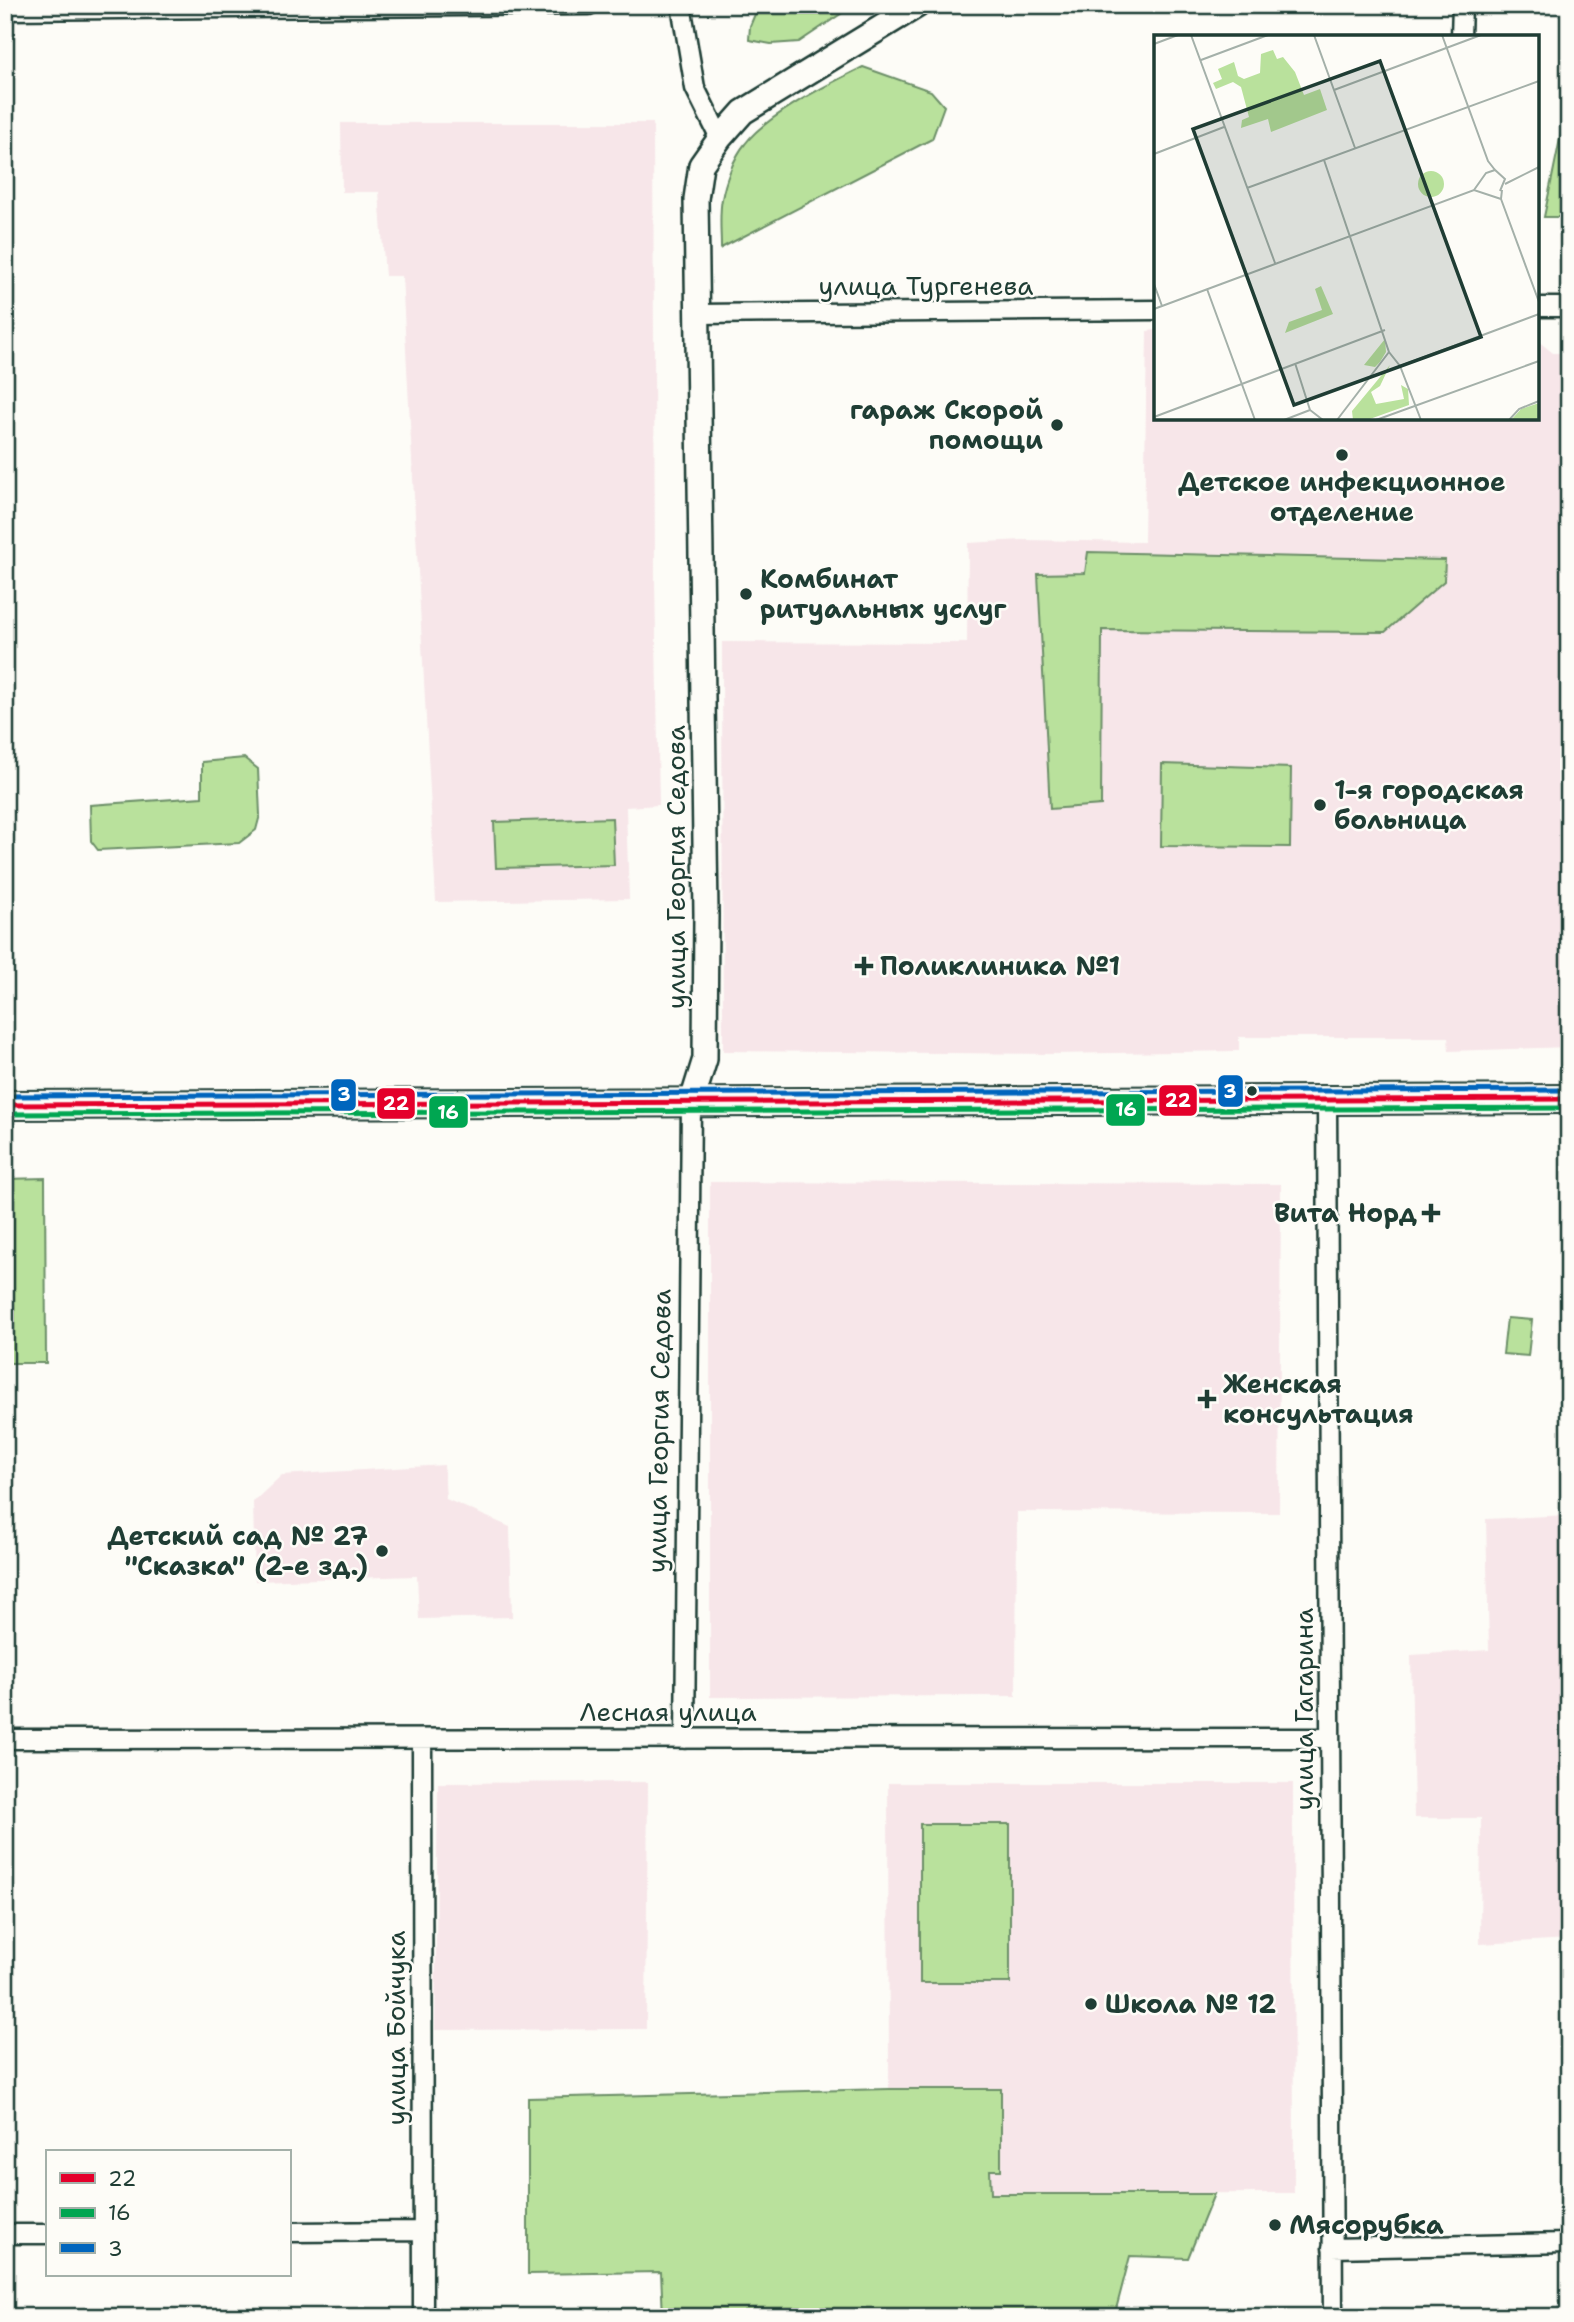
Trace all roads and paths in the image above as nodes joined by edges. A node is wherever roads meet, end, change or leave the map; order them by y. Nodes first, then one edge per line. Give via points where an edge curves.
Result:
1 (589, 5) edge
2 (681, 5) edge
3 (918, 5) edge
4 (1462, 5) edge
5 (5, 10) edge
6 (1461, 35) edge
7 (720, 138) junction
8 (1539, 307) edge
9 (1569, 307) edge
10 (1154, 310) edge
11 (697, 314) junction
12 (1569, 1099) edge
13 (1328, 1101) junction
14 (691, 1104) junction
15 (5, 1105) edge
16 (1330, 1738) junction
17 (5, 1739) edge
18 (422, 1739) junction
19 (685, 1739) junction
20 (423, 2231) junction
21 (290, 2232) edge
22 (5, 2234) edge
23 (46, 2234) edge
24 (1569, 2243) edge
25 (1332, 2248) junction
26 (423, 2317) edge
27 (1333, 2317) edge

1 - 5 street
2 - 7 street via 695,88
3 - 7 street, улица Георгия Седова via 743,112
4 - 6 street
7 - 11 street, улица Георгия Седова via 701,164 696,199
8 - 9 street
10 - 11 street, улица Тургенева
11 - 14 street, улица Георгия Седова via 705,1059
12 - 13 main road
13 - 14 main road
13 - 16 street, улица Гагарина
14 - 15 main road
14 - 19 street, улица Георгия Седова
16 - 19 street, Лесная улица
16 - 25 street, улица Гагарина
17 - 18 street, Лесная улица
18 - 19 street, Лесная улица
18 - 20 street, улица Бойчука
20 - 21 street
20 - 26 street, улица Бойчука
22 - 23 street
24 - 25 street
25 - 27 street, улица Гагарина

